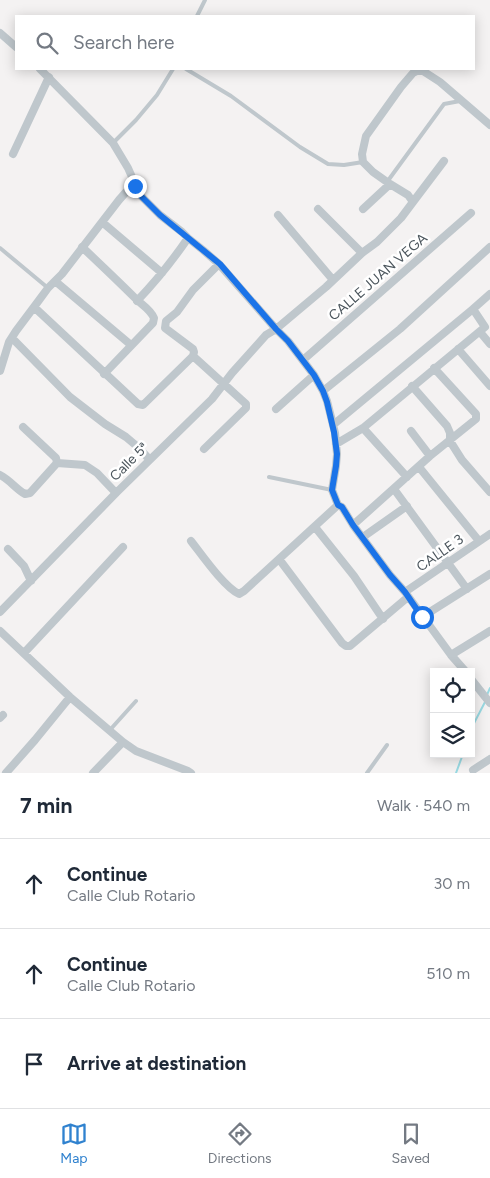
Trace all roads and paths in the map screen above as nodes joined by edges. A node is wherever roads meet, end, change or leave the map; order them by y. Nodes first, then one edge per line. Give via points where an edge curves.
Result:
1 (205, 0) edge
2 (198, 15) edge
3 (0, 32) edge
4 (15, 46) edge
5 (41, 70) edge
6 (172, 70) edge
7 (188, 70) edge
8 (49, 77) junction
9 (462, 100) junction
10 (490, 125) edge
11 (112, 143) junction
12 (13, 154) dead end
13 (444, 161) dead end
14 (362, 162) junction
15 (388, 183) junction
16 (135, 186) junction
17 (413, 202) junction
18 (318, 209) dead end
19 (364, 209) dead end
20 (470, 213) dead end
21 (278, 215) dead end
22 (102, 222) junction
23 (188, 238) junction
24 (82, 247) junction
25 (490, 247) edge
26 (0, 248) edge
27 (362, 253) junction
28 (220, 264) junction
29 (162, 273) junction
30 (333, 280) junction
31 (55, 281) junction
32 (48, 288) junction
33 (490, 294) edge
34 (137, 300) junction
35 (34, 308) junction
36 (473, 309) junction
37 (154, 318) junction
38 (165, 325) junction
39 (276, 329) junction
40 (480, 332) junction
41 (12, 338) junction
42 (490, 344) edge
43 (131, 345) junction
44 (458, 349) junction
45 (193, 356) junction
46 (303, 360) junction
47 (434, 368) junction
48 (0, 371) edge
49 (104, 374) junction
50 (314, 375) junction
51 (223, 384) junction
52 (412, 386) junction
53 (490, 386) edge
54 (323, 391) junction
55 (276, 409) dead end
56 (333, 425) junction
57 (23, 427) dead end
58 (363, 428) junction
59 (411, 431) dead end
60 (450, 441) junction
61 (336, 444) junction
62 (204, 449) dead end
63 (430, 456) junction
64 (149, 460) junction
65 (57, 463) junction
66 (419, 467) junction
67 (0, 475) edge
68 (269, 477) dead end
69 (406, 478) junction
70 (394, 489) junction
71 (332, 490) junction
72 (116, 492) junction
73 (490, 492) edge
74 (338, 505) junction
75 (406, 506) junction
76 (353, 525) junction
77 (315, 527) junction
78 (490, 534) edge
79 (363, 537) junction
80 (191, 541) dead end
81 (479, 541) junction
82 (123, 547) dead end
83 (8, 549) dead end
84 (279, 559) junction
85 (448, 562) junction
86 (490, 574) edge
87 (31, 581) junction
88 (467, 589) junction
89 (406, 595) junction
90 (0, 612) edge
91 (422, 617) junction
92 (383, 619) junction
93 (490, 631) edge
94 (0, 632) edge
95 (24, 653) junction
96 (451, 655) junction
97 (462, 668) edge
98 (475, 684) edge
99 (70, 697) junction
100 (136, 701) dead end
101 (489, 702) edge
102 (109, 731) junction
103 (122, 742) junction
104 (388, 745) dead end
105 (490, 759) edge
106 (473, 770) dead end
107 (188, 772) edge
108 (6, 773) edge
109 (93, 773) edge
110 (367, 773) edge

1 - 2 lane
3 - 4 street
5 - 8 street
6 - 11 lane via 157,96
7 - 14 lane via 231,96 328,164 344,166
8 - 11 street
8 - 12 street
9 - 10 street
9 - 14 street via 423,71 412,73 366,136
9 - 15 lane via 444,104
11 - 16 street
13 - 17 street, Calle 5ª
14 - 15 street
15 - 17 street via 408,195
15 - 19 street
16 - 22 street via 126,192
16 - 23 street via 160,215
17 - 27 street, Calle 5ª via 377,242
18 - 27 street
20 - 46 street, CALLE JUAN VEGA
21 - 30 street
22 - 24 street
22 - 29 street
23 - 28 street
23 - 29 street
24 - 31 street
24 - 34 street
25 - 54 street via 400,330
26 - 32 lane
27 - 30 street, Calle 5ª
28 - 38 street via 193,290
28 - 39 street
29 - 34 street
30 - 39 street, Calle 5ª
31 - 32 street
31 - 43 street
32 - 35 street
33 - 36 street
34 - 37 street via 150,310
35 - 41 street
35 - 49 street
36 - 40 street via 485,327
36 - 56 street
37 - 38 street
37 - 43 street
38 - 45 street via 193,349
39 - 46 street
39 - 51 street, Calle 5ª via 266,335
40 - 42 street
40 - 44 street
41 - 48 street
41 - 64 street via 70,397 126,437
43 - 49 street
44 - 47 street
44 - 53 street
45 - 49 street via 143,404 138,404
45 - 51 street
46 - 50 street
47 - 52 street
47 - 60 street via 476,414 476,419
50 - 54 street
50 - 55 street
51 - 62 street via 247,406
51 - 64 street, Calle 5ª via 212,399
52 - 58 street
52 - 60 street via 447,426
54 - 56 street
56 - 61 street
57 - 65 street via 56,458
58 - 61 street
58 - 69 street
59 - 63 street
60 - 63 street
60 - 73 street
61 - 71 street
63 - 66 street
64 - 72 street, Calle 5ª
65 - 67 street via 30,493 19,491
65 - 72 street via 85,465
66 - 69 street
66 - 81 street
68 - 71 lane
69 - 70 street
70 - 75 street
70 - 76 street
71 - 74 street
72 - 87 street, Calle 5ª
74 - 76 street
74 - 77 street
75 - 79 street
75 - 85 street
76 - 79 street
77 - 84 street
77 - 92 street
78 - 81 street, CALLE 3
79 - 89 street
80 - 84 street via 239,594
81 - 85 street, CALLE 3
82 - 95 street
83 - 87 street via 24,566
84 - 92 street, CALLE 3 via 346,646
85 - 88 street
85 - 89 street, CALLE 3
86 - 88 street
87 - 90 street, Calle 5ª
88 - 91 street
89 - 91 street
89 - 92 street, CALLE 3
91 - 96 street
93 - 96 street
94 - 95 street
95 - 99 street
96 - 97 street
98 - 101 street
99 - 102 street
99 - 108 street
100 - 102 lane
102 - 103 street
103 - 107 street via 136,752
103 - 109 street
104 - 110 lane
105 - 106 street

